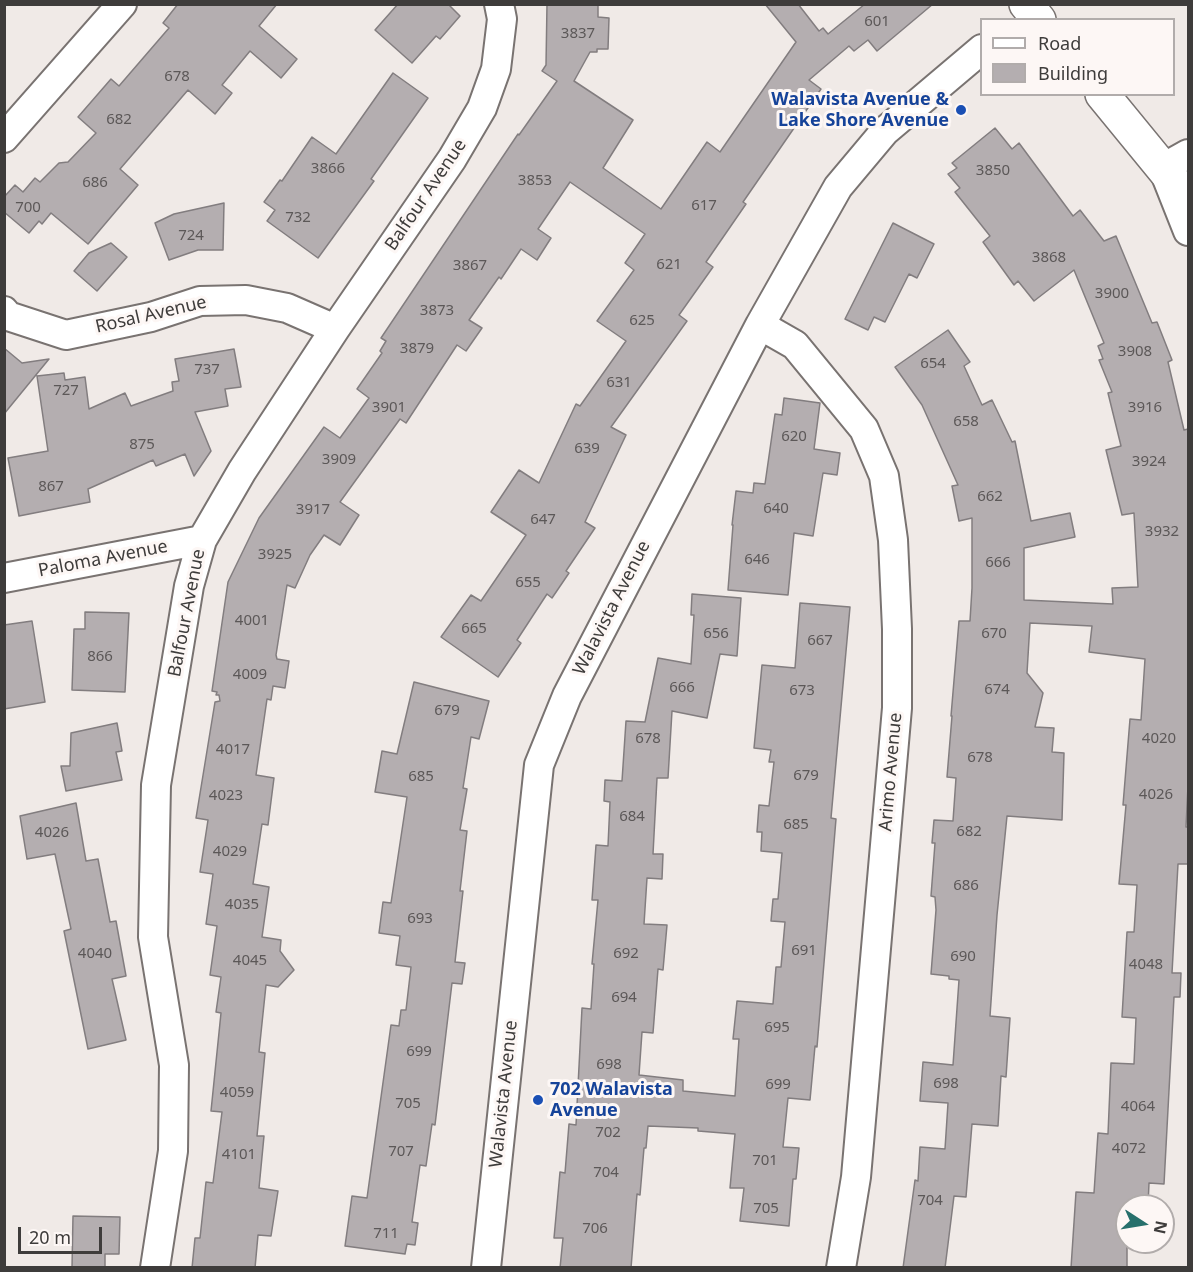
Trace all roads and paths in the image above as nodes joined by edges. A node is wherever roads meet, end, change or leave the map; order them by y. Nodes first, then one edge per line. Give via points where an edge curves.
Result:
1 (122, 4) edge
2 (499, 4) edge
3 (980, 50) edge
4 (1104, 96) edge
5 (4, 138) edge
6 (1176, 161) edge
7 (1188, 199) edge
8 (1188, 231) edge
9 (4, 311) edge
10 (760, 324) junction
11 (335, 329) junction
12 (202, 540) junction
13 (4, 578) edge
14 (155, 1268) edge
15 (486, 1268) edge
16 (841, 1268) edge

1 - 5 street
2 - 11 street, Balfour Avenue via 496,69 482,108 452,159
3 - 10 street, Walavista Avenue via 885,131 838,187
4 - 6 street
6 - 7 street
6 - 8 street
9 - 11 street, Rosal Avenue via 8,316 66,335 151,317 200,301 246,300 287,308
10 - 15 street, Walavista Avenue via 567,696 539,765
10 - 16 street, Arimo Avenue via 795,345 864,429 884,476 893,540 897,708 856,1177
11 - 12 street, Balfour Avenue
12 - 13 street, Paloma Avenue
12 - 14 street, Balfour Avenue via 189,586 156,785 153,937 174,1065 173,1151

